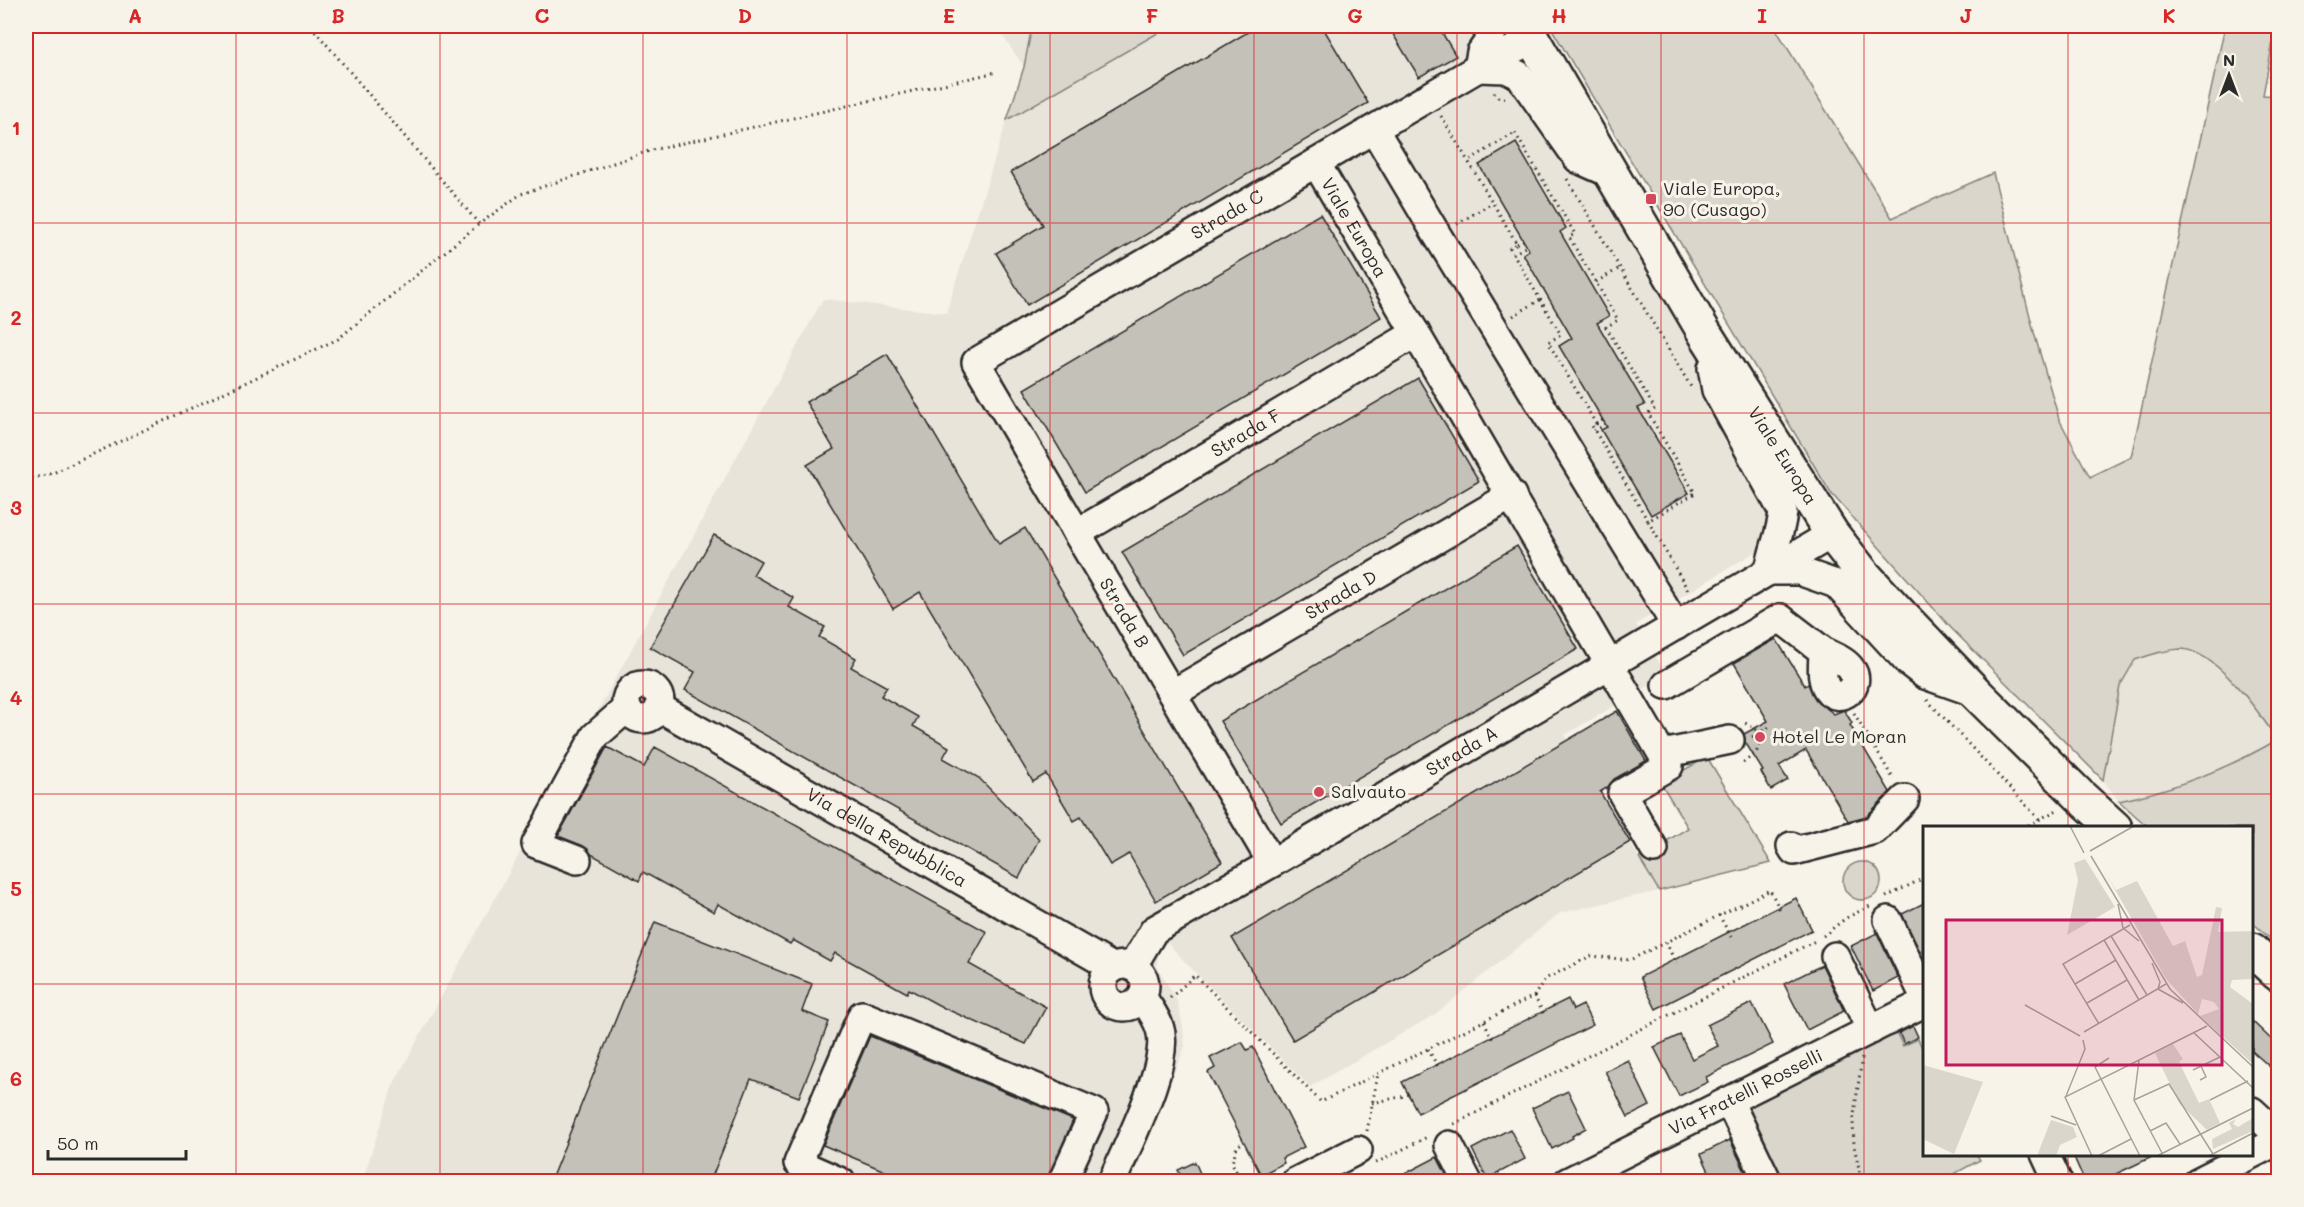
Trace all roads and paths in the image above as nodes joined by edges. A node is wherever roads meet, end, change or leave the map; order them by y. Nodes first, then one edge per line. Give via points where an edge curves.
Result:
1 (311, 26) edge
2 (1492, 26) edge
3 (1528, 30) edge
4 (1478, 68) junction
5 (997, 72) dead end
6 (1430, 96) junction
7 (1520, 101) dead end
8 (1374, 129) junction
9 (1468, 161) junction
10 (1316, 163) junction
11 (1561, 170) dead end
12 (1612, 174) junction
13 (1493, 202) junction
14 (1565, 216) junction
15 (1560, 219) dead end
16 (1568, 222) junction
17 (479, 224) junction
18 (1564, 224) dead end
19 (1437, 235) junction
20 (1524, 240) dead end
21 (1517, 244) junction
22 (1527, 246) dead end
23 (1513, 254) junction
24 (1620, 268) junction
25 (1596, 282) junction
26 (1540, 300) junction
27 (1494, 328) junction
28 (1416, 333) junction
29 (1718, 354) junction
30 (976, 362) joint
31 (1693, 390) dead end
32 (1646, 394) junction
33 (1641, 398) dead end
34 (1649, 399) junction
35 (1643, 402) dead end
36 (1602, 420) dead end
37 (1596, 424) junction
38 (1605, 424) dead end
39 (1594, 431) junction
40 (26, 480) edge
41 (1512, 495) junction
42 (1648, 521) junction
43 (1827, 527) junction
44 (1077, 532) junction
45 (1769, 571) junction
46 (1701, 611) junction
47 (1672, 629) junction
48 (1612, 664) junction
49 (1693, 675) junction
50 (1666, 685) dead end
51 (1976, 693) junction
52 (1172, 694) junction
53 (1843, 695) joint
54 (1771, 726) dead end
55 (1737, 741) joint
56 (1663, 754) junction
57 (1905, 799) joint
58 (2065, 806) dead end
59 (2027, 826) edge
60 (2113, 826) edge
61 (1791, 846) dead end
62 (1654, 849) dead end
63 (577, 861) dead end
64 (1272, 863) junction
65 (1923, 879) edge
66 (1886, 909) junction
67 (1781, 912) dead end
68 (1719, 915) junction
69 (1731, 937) dead end
70 (1666, 942) junction
71 (2253, 951) edge
72 (1835, 956) dead end
73 (1676, 964) dead end
74 (1123, 967) junction
75 (1923, 971) edge
76 (2278, 974) edge
77 (1923, 994) edge
78 (1534, 996) junction
79 (1923, 1004) edge
80 (1148, 1006) junction
81 (1545, 1017) dead end
82 (1484, 1021) junction
83 (1868, 1031) junction
84 (1494, 1042) dead end
85 (1428, 1049) junction
86 (1439, 1069) dead end
87 (1409, 1095) dead end
88 (1729, 1101) junction
89 (1372, 1103) dead end
90 (2253, 1112) edge
91 (2278, 1135) edge
92 (1443, 1136) junction
93 (2278, 1141) edge
94 (1244, 1142) dead end
95 (2253, 1154) edge
96 (2045, 1156) edge
97 (2248, 1156) edge
98 (1365, 1158) joint
99 (1605, 1172) edge
100 (1241, 1180) edge
101 (841, 1182) edge
102 (1062, 1182) edge
103 (1112, 1182) edge
104 (1234, 1182) edge
105 (1295, 1182) edge
106 (1468, 1182) edge
107 (1567, 1182) edge
108 (1768, 1182) edge
109 (1862, 1182) edge
110 (2058, 1182) edge
111 (2197, 1182) edge

1 - 17 path
2 - 4 street
3 - 4 street, Strada C
3 - 12 main road, Viale Europa
4 - 6 street, Strada C
4 - 7 path via 1498,97
4 - 12 street via 1506,69 1519,75 1578,159
5 - 17 path via 652,150 521,194
6 - 8 street, Strada C
6 - 9 path
8 - 10 street, Strada C
8 - 19 street
9 - 13 path
9 - 14 path via 1515,133
10 - 28 street, Viale Europa
10 - 30 street, Strada C
11 - 24 path
12 - 29 main road, Viale Europa
13 - 19 path
13 - 21 path
14 - 15 path
14 - 16 path
16 - 18 path
16 - 25 path via 1575,234 1569,237
17 - 40 path via 338,339 52,474
19 - 27 street
20 - 21 path
21 - 23 path via 1510,248
22 - 23 path
23 - 26 path
24 - 25 path
24 - 31 path
25 - 32 path via 1618,320 1606,327
26 - 27 path
26 - 37 path via 1561,335 1548,342
27 - 47 street
28 - 41 street, Viale Europa
28 - 44 street, Strada F
29 - 43 main road, Viale Europa
29 - 45 street via 1712,368 1716,390 1784,512
30 - 44 street, Strada B
32 - 33 path
32 - 34 path
34 - 35 path
34 - 42 path via 1655,409 1648,413 1695,493
36 - 37 path
37 - 39 path via 1592,426
38 - 39 path
39 - 42 path
41 - 48 street, Viale Europa
41 - 52 street, Strada D
42 - 46 path
43 - 45 street, Strada A
43 - 51 main road, Viale Europa via 1864,575
44 - 52 street, Strada B
45 - 46 street, Strada A
45 - 51 street via 1799,571 1836,584 1907,661 1925,675
46 - 47 street, Strada A
47 - 48 street, Strada A
47 - 49 street
48 - 56 street, Viale Europa
48 - 64 street, Strada A
49 - 50 street
49 - 53 street via 1780,613 1823,651 1827,690
51 - 60 main road, Viale Europa
52 - 64 street, Strada B
53 - 57 path
54 - 55 path
55 - 56 street
56 - 62 street via 1670,766 1622,794
57 - 61 street via 1875,831 1794,851
58 - 59 path
63 - 74 street, Via della Repubblica via 536,844 595,736 627,708 633,716 644,719 654,716 660,708
64 - 74 street, Strada A via 1154,930
65 - 66 path
66 - 75 street
66 - 77 street
66 - 92 path via 1846,918 1814,943
67 - 68 path via 1770,890
68 - 69 path
68 - 70 path
70 - 73 path
70 - 78 path via 1630,960 1591,956 1545,979
71 - 76 main road
72 - 83 street
74 - 80 street via 1143,976
74 - 80 street via 1108,972 1103,985 1107,998 1125,1008 1138,1002
78 - 81 path
78 - 82 path
79 - 83 street, Via Fratelli Rosselli
80 - 85 path via 1195,975 1321,1102
80 - 103 street via 1161,1030 1162,1051 1157,1073
82 - 84 path
82 - 85 path
83 - 88 street, Via Fratelli Rosselli
83 - 109 path via 1853,1122
85 - 86 path
87 - 89 path
88 - 99 street, Via Fratelli Rosselli
88 - 108 street
90 - 91 street
92 - 98 path
92 - 106 street
93 - 95 street
94 - 100 path via 1237,1146 1232,1163
96 - 110 street
97 - 111 street
98 - 105 street
99 - 107 street, Via Fratelli Rosselli
100 - 104 path
101 - 102 street via 798,1163 862,1015 1094,1112

